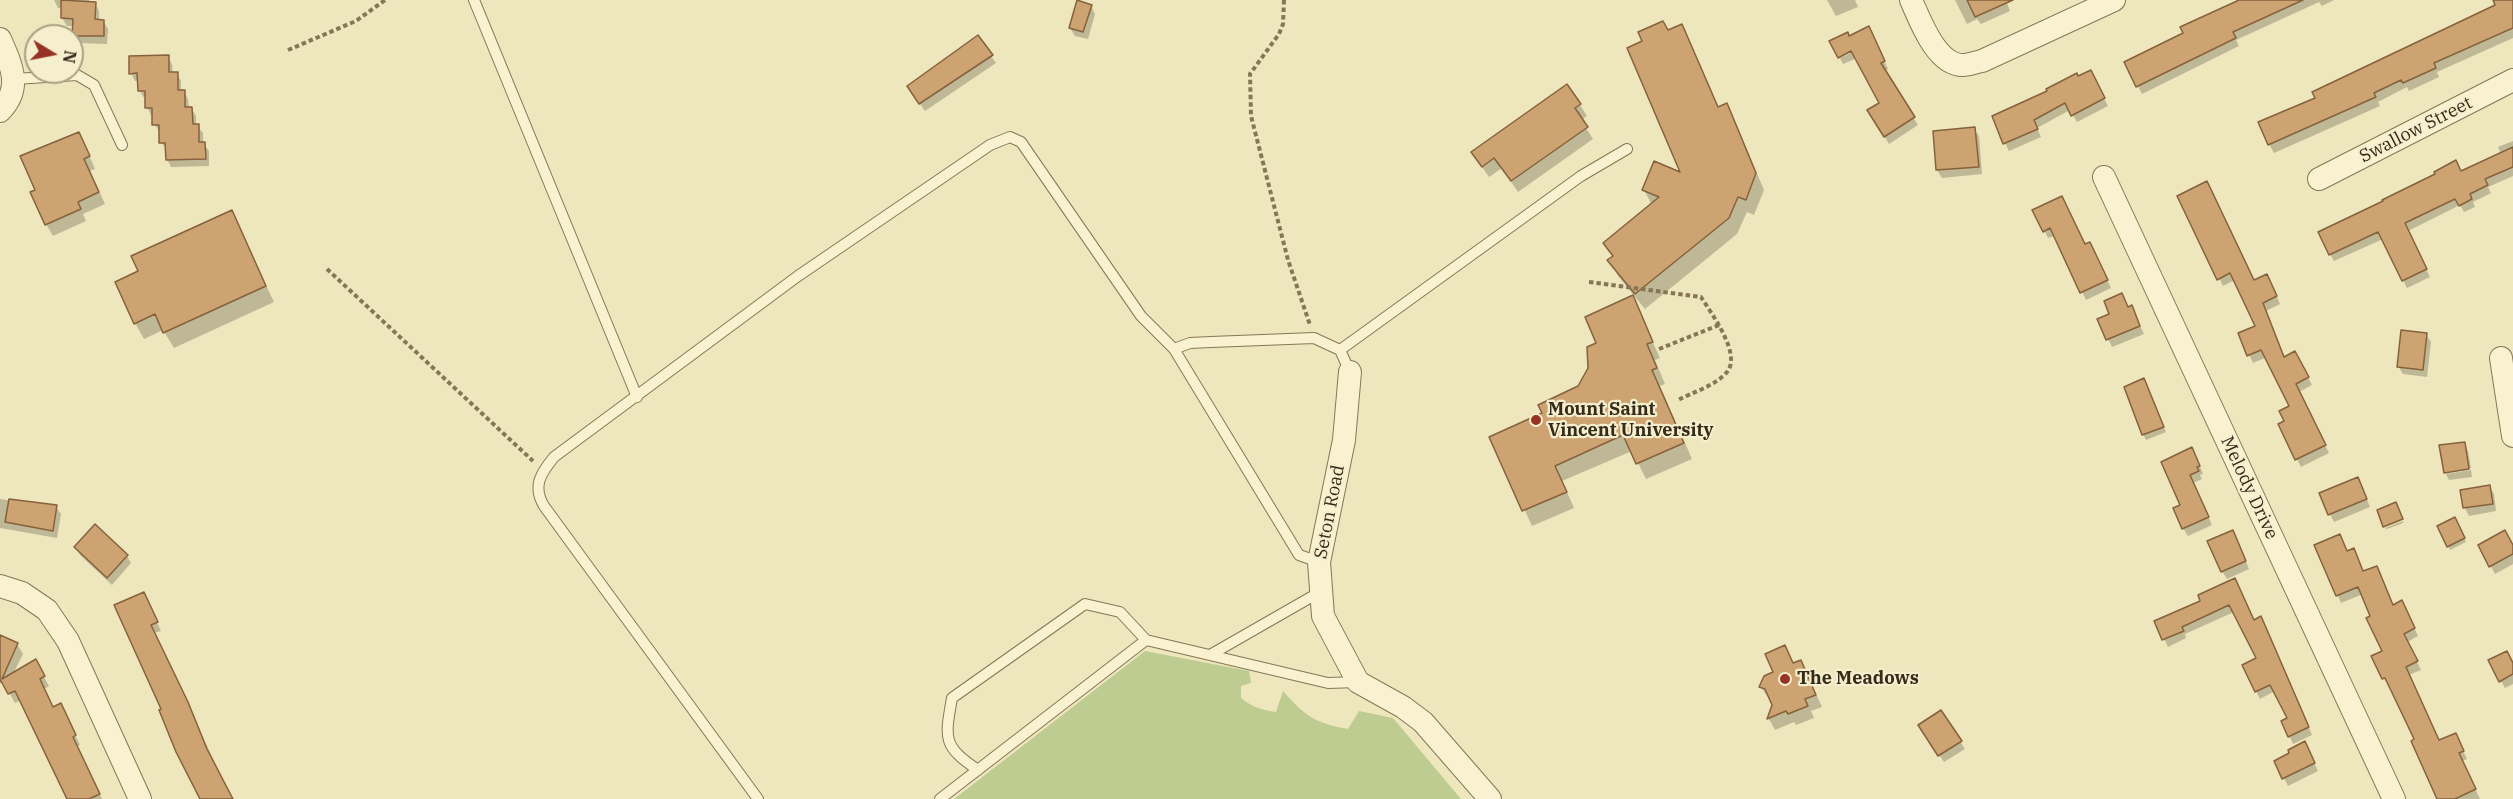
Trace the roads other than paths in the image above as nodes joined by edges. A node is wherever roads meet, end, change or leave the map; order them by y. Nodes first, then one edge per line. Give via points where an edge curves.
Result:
1 (474, 0) edge
2 (1911, 0) edge
3 (2114, 0) edge
4 (0, 39) edge
5 (15, 79) junction
6 (2513, 80) edge
7 (0, 111) edge
8 (122, 145) dead end
9 (1627, 149) dead end
10 (2104, 177) dead end
11 (2319, 180) dead end
12 (1174, 349) junction
13 (1340, 350) junction
14 (2501, 358) dead end
15 (1350, 372) joint
16 (637, 397) junction
17 (2513, 436) edge
18 (1319, 562) junction
19 (0, 586) edge
20 (1320, 592) junction
21 (1146, 640) junction
22 (1210, 655) junction
23 (1358, 682) junction
24 (978, 770) junction
25 (140, 799) edge
26 (758, 799) edge
27 (940, 799) edge
28 (1490, 799) edge
29 (2394, 799) edge

1 - 16 lane
2 - 3 street via 1940,55 1961,66 1982,61
4 - 5 street
5 - 7 street
5 - 8 lane via 77,75 94,85
6 - 11 street, Swallow Street
9 - 13 lane via 1581,176
10 - 29 street, Melody Drive
12 - 13 lane via 1190,343 1314,338
12 - 16 lane via 1141,316 1021,142 1010,136 990,145 798,276
12 - 18 lane via 1299,555
13 - 15 lane
14 - 17 street
15 - 18 street, Seton Road via 1344,440
16 - 26 lane via 554,457 542,469 538,490 544,506
18 - 20 street, Seton Road
19 - 25 street via 22,592 47,610 68,641
20 - 22 lane
20 - 23 street, Seton Road via 1323,616
21 - 22 lane
21 - 24 lane
21 - 24 lane via 1120,612 1085,604 952,698 946,733 957,756
22 - 23 lane via 1328,683
23 - 28 street via 1423,722
24 - 27 lane

